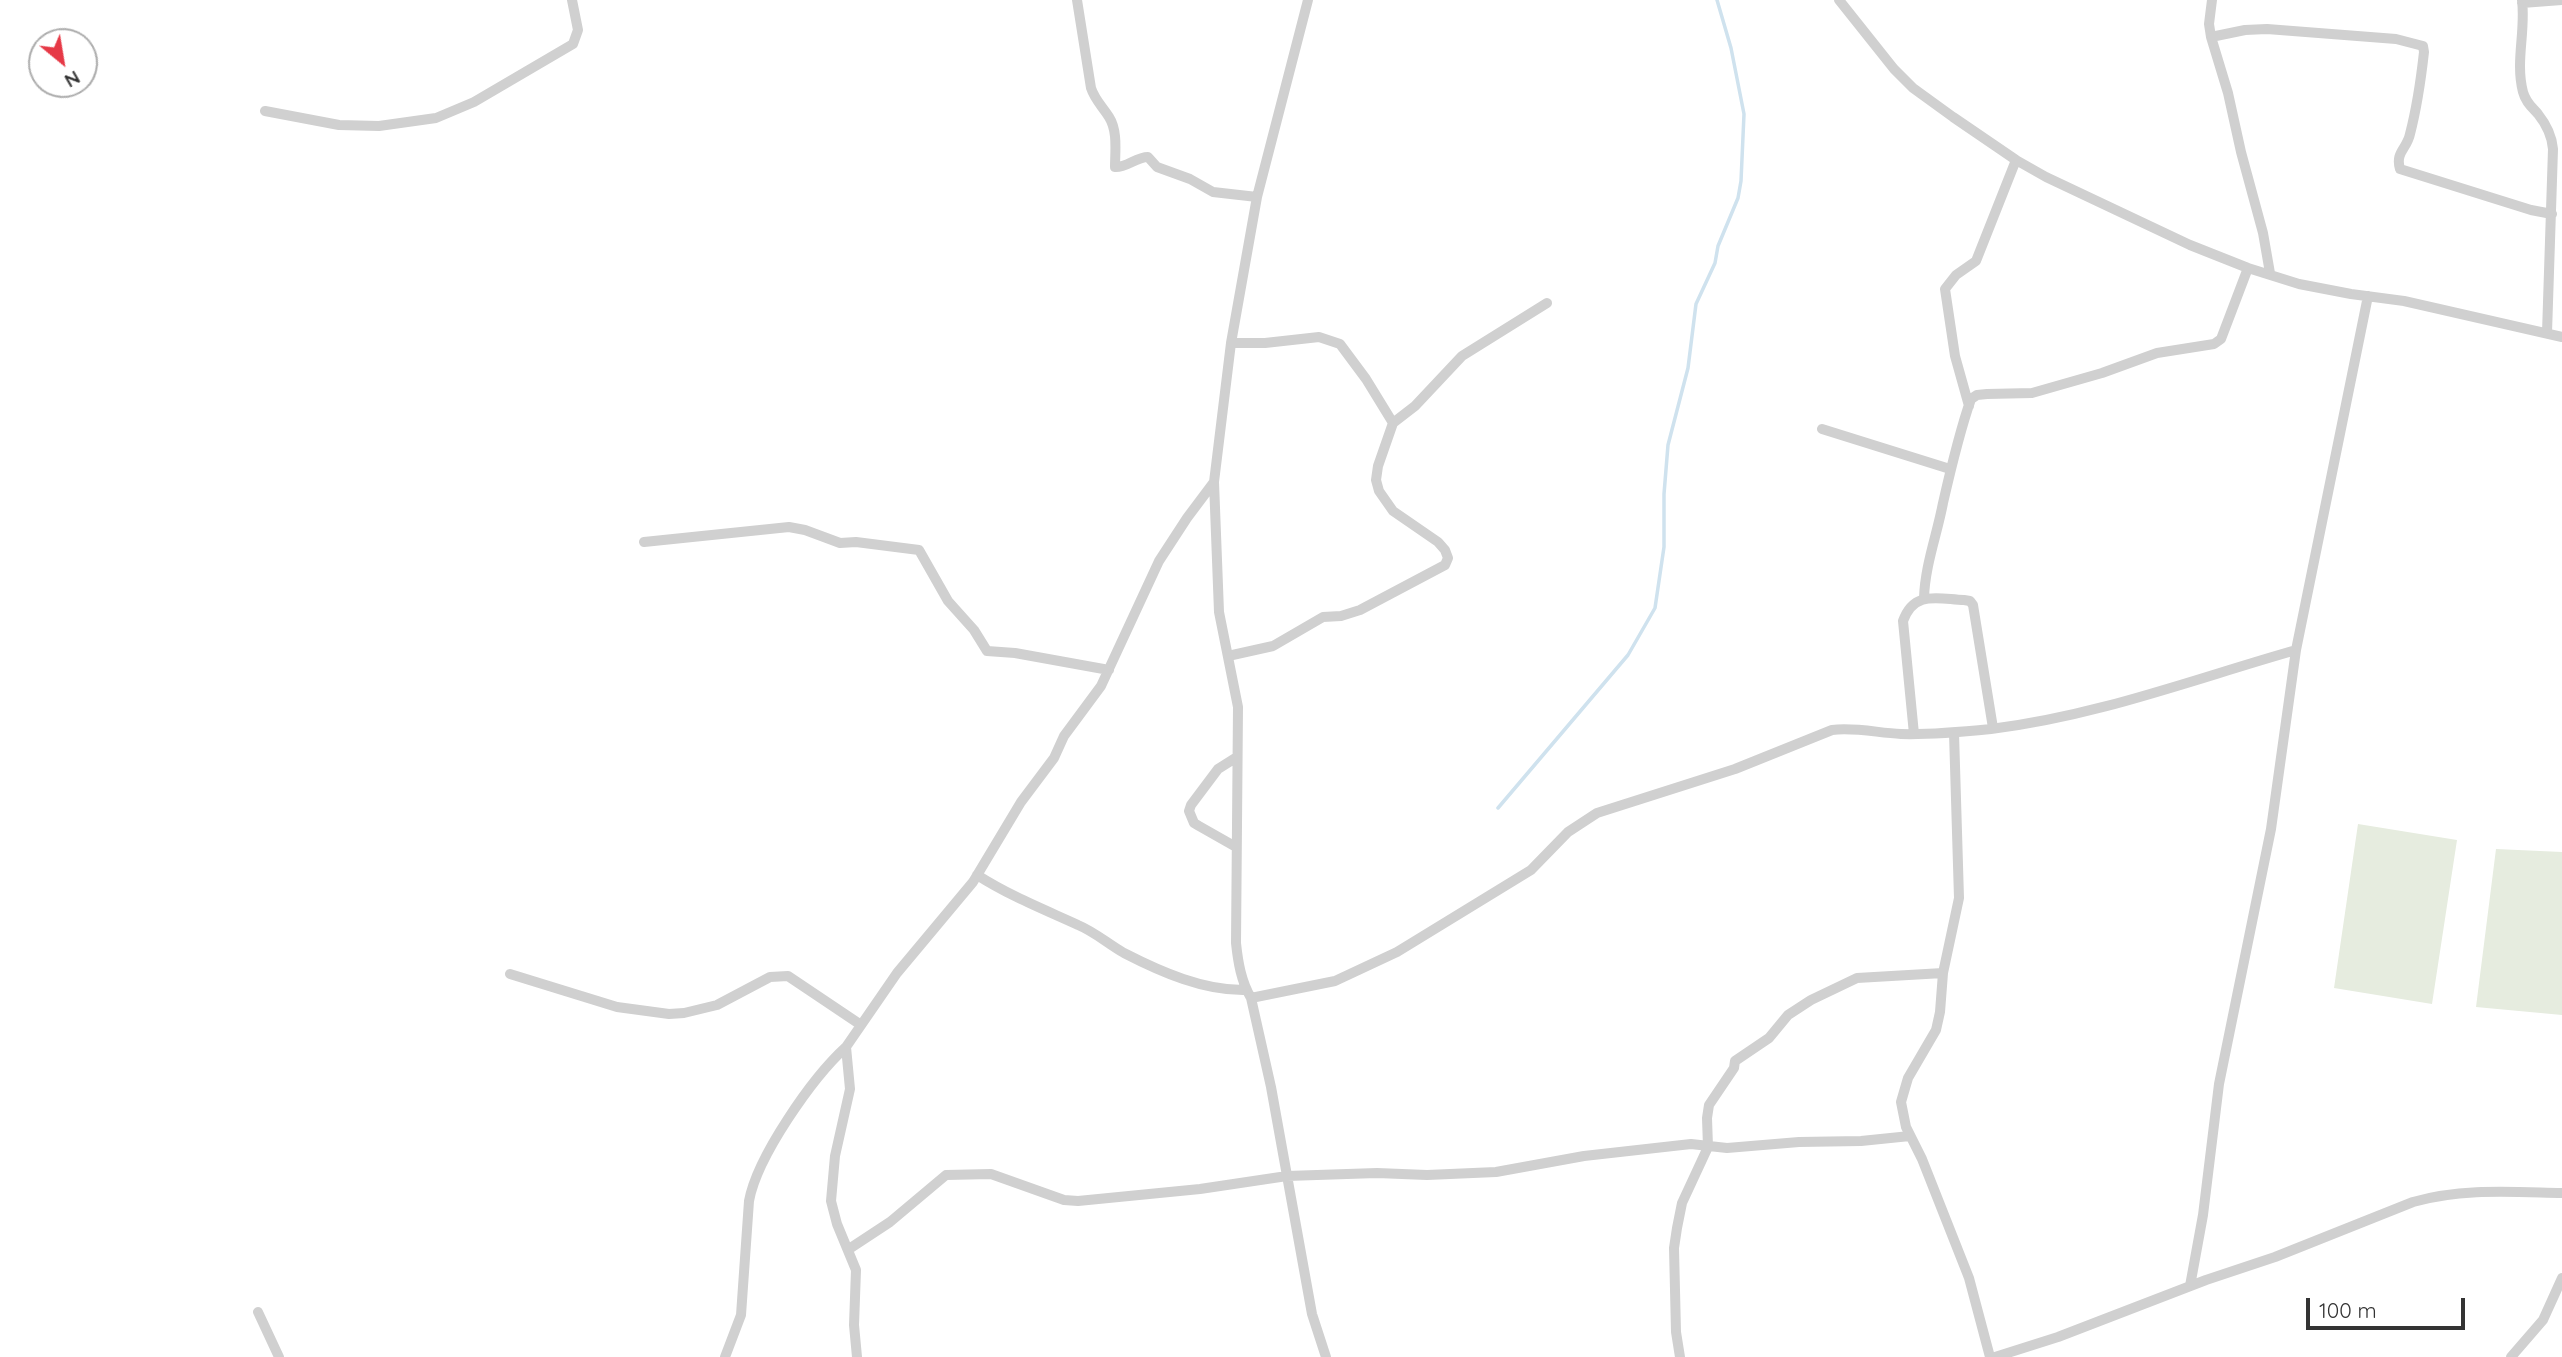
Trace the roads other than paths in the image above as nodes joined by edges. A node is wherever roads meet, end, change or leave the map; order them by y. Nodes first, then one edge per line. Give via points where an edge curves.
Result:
1 (572, 0) edge
2 (1077, 0) edge
3 (1308, 0) edge
4 (1839, 0) edge
5 (2212, 0) edge
6 (2562, 0) edge
7 (2522, 1) edge
8 (2211, 37) junction
9 (265, 111) dead end
10 (2016, 160) junction
11 (1256, 197) junction
12 (2552, 214) junction
13 (2248, 268) junction
14 (2270, 274) junction
15 (2368, 296) junction
16 (1547, 303) dead end
17 (2547, 333) junction
18 (2562, 337) edge
19 (1231, 343) junction
20 (1969, 406) junction
21 (1393, 423) junction
22 (1822, 429) dead end
23 (1950, 469) junction
24 (1214, 482) junction
25 (644, 541) dead end
26 (1924, 598) junction
27 (2296, 650) junction
28 (1228, 656) junction
29 (1109, 670) junction
30 (1993, 729) junction
31 (1954, 733) junction
32 (1914, 734) junction
33 (1237, 757) junction
34 (1236, 847) junction
35 (977, 875) junction
36 (1943, 972) junction
37 (510, 974) dead end
38 (1248, 994) junction
39 (861, 1025) junction
40 (846, 1047) junction
41 (1910, 1136) junction
42 (1707, 1147) junction
43 (1287, 1176) junction
44 (2562, 1193) edge
45 (849, 1249) junction
46 (2562, 1278) edge
47 (2190, 1286) junction
48 (258, 1312) dead end
49 (279, 1357) edge
50 (725, 1357) edge
51 (857, 1357) edge
52 (1326, 1357) edge
53 (1679, 1357) edge
54 (1992, 1357) edge
55 (2511, 1357) edge

1 - 9 street via 578,30 573,44 451,114 379,126 339,125
2 - 11 street via 1091,88 1112,124 1115,167 1148,157 1157,167 1213,192
3 - 11 street
4 - 10 street via 1913,88
5 - 8 street
6 - 7 street
7 - 12 street via 2519,68 2525,99 2552,141
8 - 12 street via 2267,29 2419,43 2424,52 2419,94 2400,169
8 - 14 street
10 - 13 street via 2190,245
10 - 20 street via 1976,261 1945,289 1955,356
11 - 19 street
12 - 17 street
13 - 14 street
13 - 20 street via 2221,339 2214,344 2157,353 2032,393 1976,396
14 - 15 street via 2324,290
15 - 17 street
15 - 27 street
16 - 21 street via 1462,356
17 - 18 street
19 - 21 street via 1319,337 1340,344
19 - 24 street
20 - 23 street
21 - 28 street via 1378,466 1379,491 1393,511 1438,542 1448,558 1445,565 1360,610 1323,617 1273,646
22 - 23 street
23 - 26 street via 1924,577
24 - 28 street via 1219,612
24 - 29 street via 1159,561
25 - 29 street via 789,527 840,543 919,550 948,601 987,651
26 - 30 street via 1964,600 1973,606
26 - 32 street via 1907,610 1903,621
27 - 30 street via 2124,703
27 - 47 street via 2271,829 2219,1084
28 - 33 street via 1238,707
29 - 35 street
30 - 31 street
31 - 32 street
31 - 36 street via 1959,898
32 - 38 street via 1832,730 1735,769 1597,813 1568,832 1531,870 1398,952 1335,981
33 - 34 street
33 - 34 street via 1218,769 1189,811 1194,823
34 - 38 street via 1236,943
35 - 38 street via 1163,970 1214,989
35 - 39 street
36 - 41 street via 1936,1030 1908,1078 1901,1102
36 - 42 street via 1857,978 1788,1015 1769,1038 1735,1061 1712,1100
37 - 39 street via 617,1007 669,1014 717,1005 770,977 788,976
38 - 43 street
39 - 40 street
40 - 45 street via 850,1089 831,1200
40 - 50 street via 797,1106 752,1183 741,1315
41 - 42 street
41 - 54 street via 1969,1278
42 - 43 street via 1667,1146 1496,1172
42 - 53 street via 1682,1203 1674,1248
43 - 45 street via 1077,1201 991,1174 946,1175
43 - 52 street via 1312,1314
44 - 47 street via 2435,1196
45 - 51 street via 858,1281
46 - 55 street via 2543,1320
47 - 54 street
48 - 49 street

